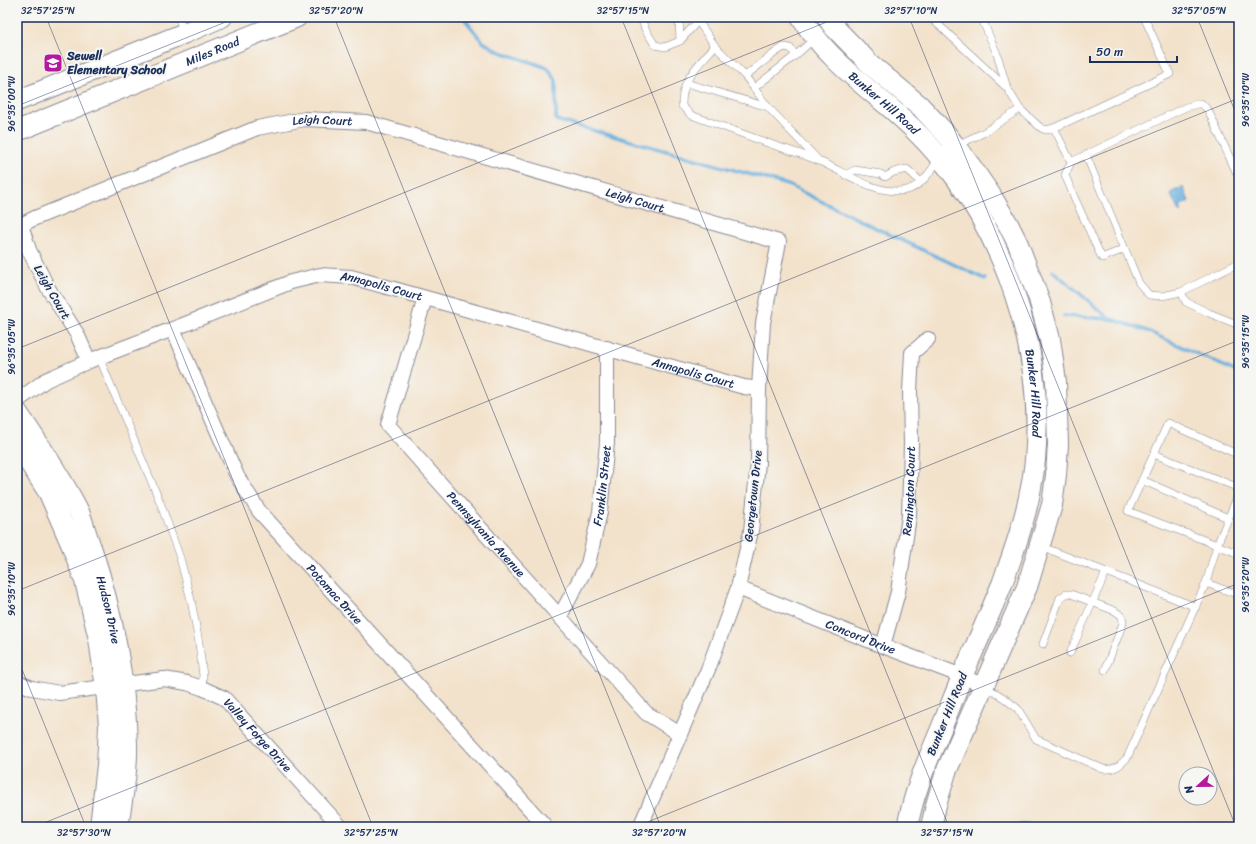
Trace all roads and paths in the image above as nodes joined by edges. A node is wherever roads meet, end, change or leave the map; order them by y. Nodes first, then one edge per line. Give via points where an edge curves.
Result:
1 (222, 17) edge
2 (297, 17) edge
3 (641, 17) edge
4 (679, 17) edge
5 (801, 17) edge
6 (930, 17) edge
7 (981, 17) edge
8 (1144, 17) edge
9 (697, 19) edge
10 (835, 20) edge
11 (182, 25) edge
12 (816, 38) junction
13 (680, 41) junction
14 (715, 46) junction
15 (796, 55) junction
16 (745, 76) junction
17 (686, 83) junction
18 (754, 88) junction
19 (1007, 88) junction
20 (17, 101) edge
21 (768, 107) junction
22 (1020, 108) junction
23 (1054, 128) junction
24 (17, 131) edge
25 (948, 152) junction
26 (1086, 155) junction
27 (819, 161) junction
28 (1072, 162) junction
29 (845, 174) junction
30 (1239, 178) edge
31 (921, 182) junction
32 (779, 242) joint
33 (1124, 249) junction
34 (1239, 263) edge
35 (1181, 292) junction
36 (425, 298) junction
37 (1239, 325) edge
38 (173, 329) junction
39 (928, 339) dead end
40 (607, 348) junction
41 (94, 359) junction
42 (759, 389) junction
43 (17, 401) edge
44 (17, 412) edge
45 (17, 443) edge
46 (1154, 454) junction
47 (1239, 455) edge
48 (1142, 480) junction
49 (1239, 488) edge
50 (1239, 493) edge
51 (1228, 518) junction
52 (1217, 545) junction
53 (1040, 546) junction
54 (1239, 554) edge
55 (1106, 572) junction
56 (1206, 583) junction
57 (738, 588) junction
58 (1239, 595) edge
59 (1093, 602) junction
60 (1196, 608) junction
61 (560, 616) junction
62 (1043, 644) dead end
63 (882, 646) junction
64 (1070, 654) dead end
65 (1105, 670) dead end
66 (962, 676) junction
67 (17, 682) edge
68 (114, 686) junction
69 (984, 686) junction
70 (202, 688) junction
71 (680, 734) junction
72 (100, 827) edge
73 (118, 827) edge
74 (340, 827) edge
75 (546, 827) edge
76 (640, 827) edge
77 (907, 827) edge
78 (931, 827) edge

1 - 11 main road
2 - 24 main road, Miles Road
3 - 13 lane via 655,45 665,47
4 - 13 lane
5 - 12 main road, Bunker Hill Road
6 - 19 lane
7 - 19 lane via 997,54
8 - 23 lane via 1170,74
9 - 13 lane
9 - 14 lane
10 - 12 main road
10 - 25 main road, Bunker Hill Road via 871,65 920,106
11 - 20 main road
12 - 15 lane
12 - 25 main road, Bunker Hill Road via 848,72 914,130
14 - 16 lane
14 - 17 lane via 690,74
15 - 16 lane via 790,48 784,47
15 - 18 lane
16 - 18 lane
17 - 21 lane
17 - 27 lane via 681,94 682,106 691,115
18 - 21 lane
19 - 22 lane
21 - 27 lane
22 - 23 lane via 1041,128
22 - 25 lane via 983,133
23 - 28 lane
25 - 31 lane
25 - 53 main road, Bunker Hill Road via 970,165 1008,224 1040,299 1050,339 1056,382 1058,444 1052,505
25 - 66 main road, Bunker Hill Road via 956,179 988,230 1012,288 1028,340 1036,414 1035,462 1021,529 1001,586
26 - 28 lane
26 - 30 lane via 1186,107 1201,103 1208,110
26 - 33 lane
27 - 29 lane
28 - 33 lane via 1065,175 1098,252 1102,258
29 - 31 lane via 886,191 907,190
29 - 31 lane via 855,170 881,174 885,177 907,169
32 - 41 street, Leigh Court via 366,122 305,119 257,128 35,218 21,226 29,250 48,288
32 - 42 street, Georgetown Drive via 763,323
33 - 35 lane via 1138,284 1149,295 1162,296
34 - 35 lane
35 - 37 lane via 1186,302
36 - 38 street, Annapolis Court via 351,277 320,275 290,282
36 - 40 street, Annapolis Court
36 - 61 street, Pennsylvania Avenue via 388,425
38 - 41 street, Annapolis Court
38 - 75 street, Potomac Drive via 237,476 259,511
39 - 63 street, Remington Court via 912,353 909,516 898,592
40 - 42 street, Annapolis Court
40 - 61 street, Franklin Street via 607,443 600,512 588,564
41 - 43 street, Annapolis Court via 46,380
41 - 70 lane via 160,502 180,558 199,643
42 - 57 street, Georgetown Drive via 758,463 751,531
44 - 68 main road, Hudson Drive via 44,452 79,513 100,574 111,617
45 - 68 main road, Hudson Drive via 49,493 72,546 85,581
46 - 47 lane via 1168,422
46 - 48 lane
46 - 49 lane
48 - 51 lane
48 - 52 lane via 1128,511
50 - 51 lane
51 - 52 lane
52 - 54 lane
52 - 56 lane
53 - 55 lane
53 - 69 main road, Bunker Hill Road via 1027,587
55 - 59 lane
55 - 60 lane
56 - 58 lane
56 - 60 lane
57 - 63 street, Concord Drive
57 - 71 street, Georgetown Drive via 709,667
59 - 62 lane via 1071,594 1060,598
59 - 64 lane
59 - 65 lane via 1122,616 1123,624
60 - 69 lane via 1127,758 1113,770 1103,769 1036,739 1018,709
61 - 71 street, Pennsylvania Avenue via 646,713
63 - 66 street, Concord Drive
66 - 69 street, Concord Drive
66 - 77 main road, Bunker Hill Road via 918,786
67 - 68 street, Valley Forge Drive via 32,688 59,693
68 - 70 street, Valley Forge Drive via 164,679
68 - 72 main road, Hudson Drive
68 - 73 main road, Hudson Drive via 127,744
69 - 78 main road, Bunker Hill Road via 946,772
70 - 74 street, Valley Forge Drive via 224,698
71 - 76 street, Georgetown Drive

